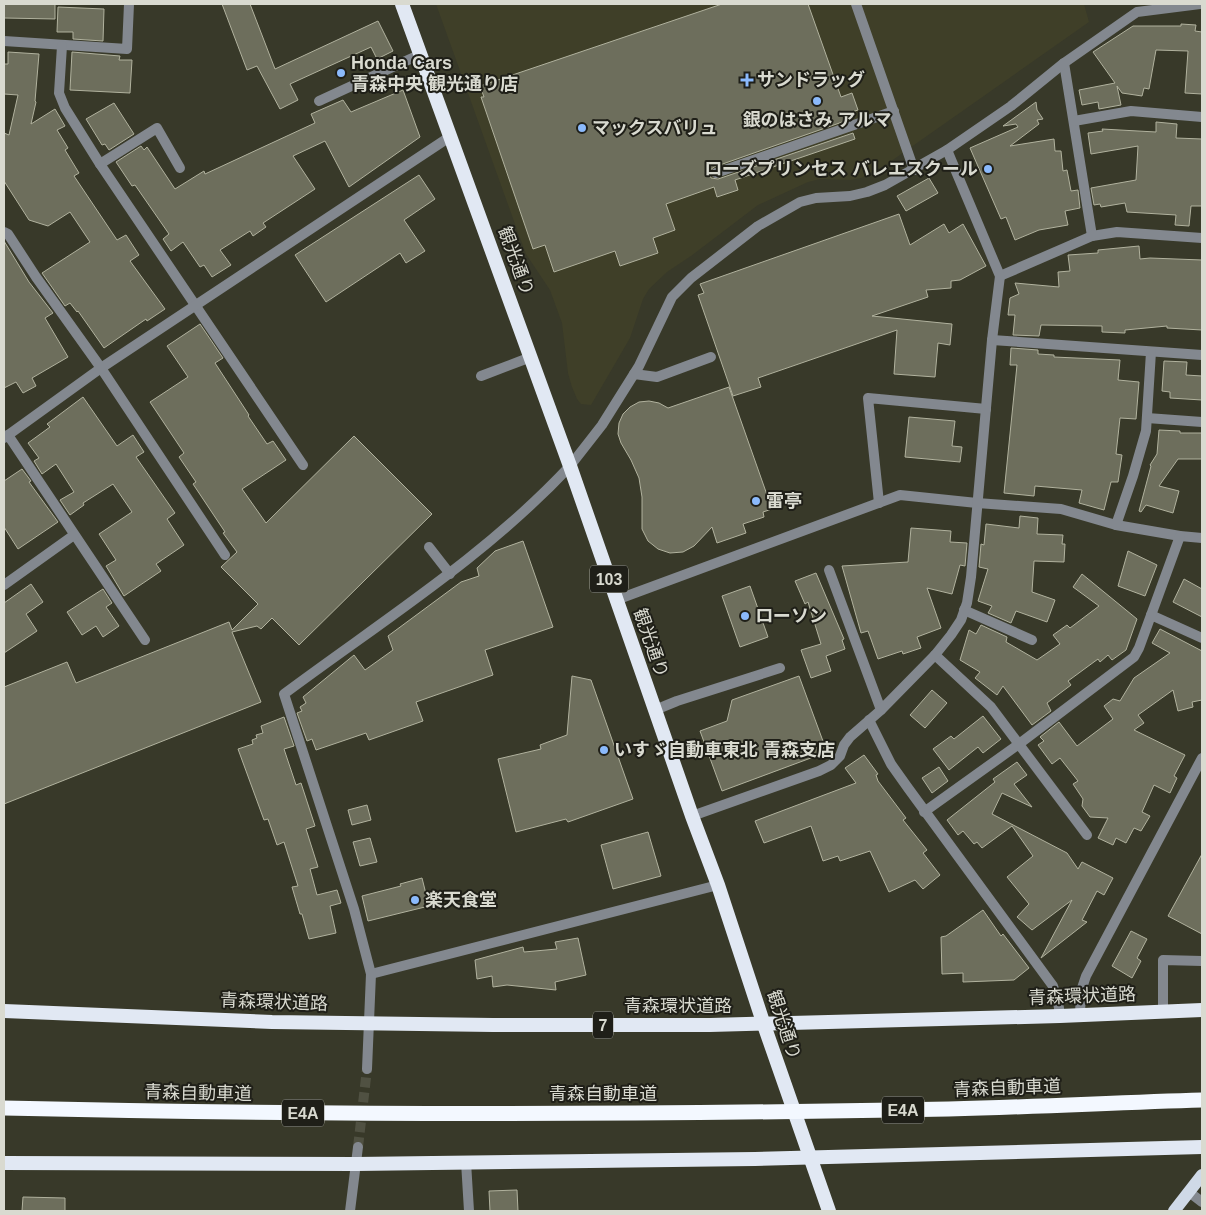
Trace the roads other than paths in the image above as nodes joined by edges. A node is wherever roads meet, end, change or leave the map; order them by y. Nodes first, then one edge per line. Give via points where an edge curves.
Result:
1 (129, 4) edge
2 (402, 4) edge
3 (856, 4) edge
4 (1200, 4) edge
5 (4, 41) edge
6 (62, 46) junction
7 (421, 54) junction
8 (1064, 63) junction
9 (319, 101) dead end
10 (894, 111) junction
11 (1202, 117) edge
12 (1074, 121) junction
13 (451, 136) junction
14 (947, 150) junction
15 (100, 164) junction
16 (180, 168) dead end
17 (914, 170) junction
18 (716, 173) dead end
19 (4, 232) edge
20 (1092, 236) junction
21 (1202, 238) edge
22 (1000, 276) junction
23 (196, 305) junction
24 (992, 340) junction
25 (1151, 352) junction
26 (1202, 355) edge
27 (531, 357) junction
28 (711, 357) dead end
29 (101, 368) junction
30 (634, 374) junction
31 (481, 376) dead end
32 (986, 409) junction
33 (1147, 418) junction
34 (1202, 422) edge
35 (6, 436) edge
36 (303, 465) dead end
37 (570, 466) junction
38 (879, 503) junction
39 (977, 503) junction
40 (1116, 525) junction
41 (74, 535) junction
42 (1180, 536) junction
43 (1202, 538) edge
44 (429, 547) dead end
45 (225, 555) dead end
46 (830, 570) dead end
47 (450, 574) junction
48 (4, 585) edge
49 (616, 600) junction
50 (964, 610) junction
51 (1152, 615) junction
52 (1202, 638) edge
53 (146, 640) dead end
54 (1032, 640) dead end
55 (935, 656) junction
56 (780, 668) dead end
57 (655, 710) junction
58 (881, 710) junction
59 (869, 720) junction
60 (1019, 744) junction
61 (1202, 758) edge
62 (924, 812) junction
63 (692, 816) junction
64 (1087, 835) dead end
65 (718, 885) junction
66 (1202, 961) edge
67 (371, 974) junction
68 (1202, 1010) edge
69 (4, 1011) edge
70 (1163, 1011) junction
71 (1080, 1014) junction
72 (1060, 1016) junction
73 (370, 1023) junction
74 (764, 1025) junction
75 (367, 1069) tunnel mouth
76 (1202, 1100) edge
77 (4, 1108) edge
78 (358, 1147) tunnel mouth
79 (1202, 1147) edge
80 (809, 1157) junction
81 (466, 1162) junction
82 (4, 1163) edge
83 (356, 1164) junction
84 (1202, 1175) edge
85 (1189, 1192) junction
86 (1202, 1202) edge
87 (350, 1211) edge
88 (469, 1211) edge
89 (828, 1211) edge
90 (1174, 1211) edge

1 - 6 street via 127,49
2 - 7 highway, 観光通り / 103
3 - 10 street
4 - 8 street via 1137,12
5 - 6 street
6 - 15 street via 59,93
7 - 9 street
7 - 13 highway, 観光通り / 103
8 - 12 street
8 - 14 street via 1012,106
10 - 17 street
10 - 18 street
11 - 12 street via 1132,111
12 - 20 street
13 - 23 street
13 - 27 highway, 観光通り / 103
14 - 17 street
14 - 22 street
15 - 16 street via 157,128
15 - 23 street
17 - 30 street via 867,192 800,202 758,226 677,291
19 - 29 street
20 - 21 street via 1117,232
20 - 22 street
22 - 24 street
23 - 29 street
23 - 36 street
24 - 25 street
24 - 32 street
25 - 26 street
25 - 33 street
27 - 31 street
27 - 37 highway, 観光通り / 103
28 - 30 street via 657,377
29 - 35 street
29 - 45 street
30 - 37 street via 602,426
32 - 38 street via 868,398
32 - 39 street
33 - 34 street
33 - 40 street via 1143,443
35 - 41 street
37 - 47 street via 542,496
37 - 49 highway, 観光通り / 103
38 - 39 street via 900,495
38 - 49 street
39 - 40 street via 1061,510
39 - 50 street via 971,577
40 - 42 street
41 - 48 street
41 - 53 street
42 - 43 street
42 - 51 street
44 - 47 street
46 - 58 street
47 - 67 street via 284,694 342,872
49 - 57 highway, 観光通り / 103
50 - 54 street
50 - 55 street via 961,620
51 - 52 street
51 - 60 street via 1134,657
55 - 58 street
55 - 60 street via 991,708
56 - 57 street
57 - 63 highway, 観光通り / 103
58 - 59 street
59 - 62 street via 891,764
59 - 63 street via 850,737 840,756 819,772
60 - 62 street
60 - 64 street
61 - 71 street via 1086,976 1081,990
62 - 72 street via 1053,986
63 - 65 highway, 観光通り / 103
65 - 67 street
65 - 74 highway, 観光通り / 103
66 - 70 street via 1163,960
67 - 73 street
68 - 70 highway, 青森環状道路 / 7
69 - 73 highway, 青森環状道路 / 7
70 - 71 highway, 青森環状道路 / 7
71 - 72 highway, 青森環状道路 / 7
72 - 74 highway, 青森環状道路 / 7
73 - 74 highway, 青森環状道路 / 7
73 - 75 street
74 - 80 highway, 観光通り / 103
76 - 77 highway, 青森自動車道 / E4A via 899,1110 603,1113
78 - 83 street
79 - 80 highway
80 - 81 highway
80 - 89 highway, 観光通り / 103
81 - 83 highway
81 - 88 street
82 - 83 highway
83 - 87 street
84 - 85 main road
85 - 86 street
85 - 90 main road

